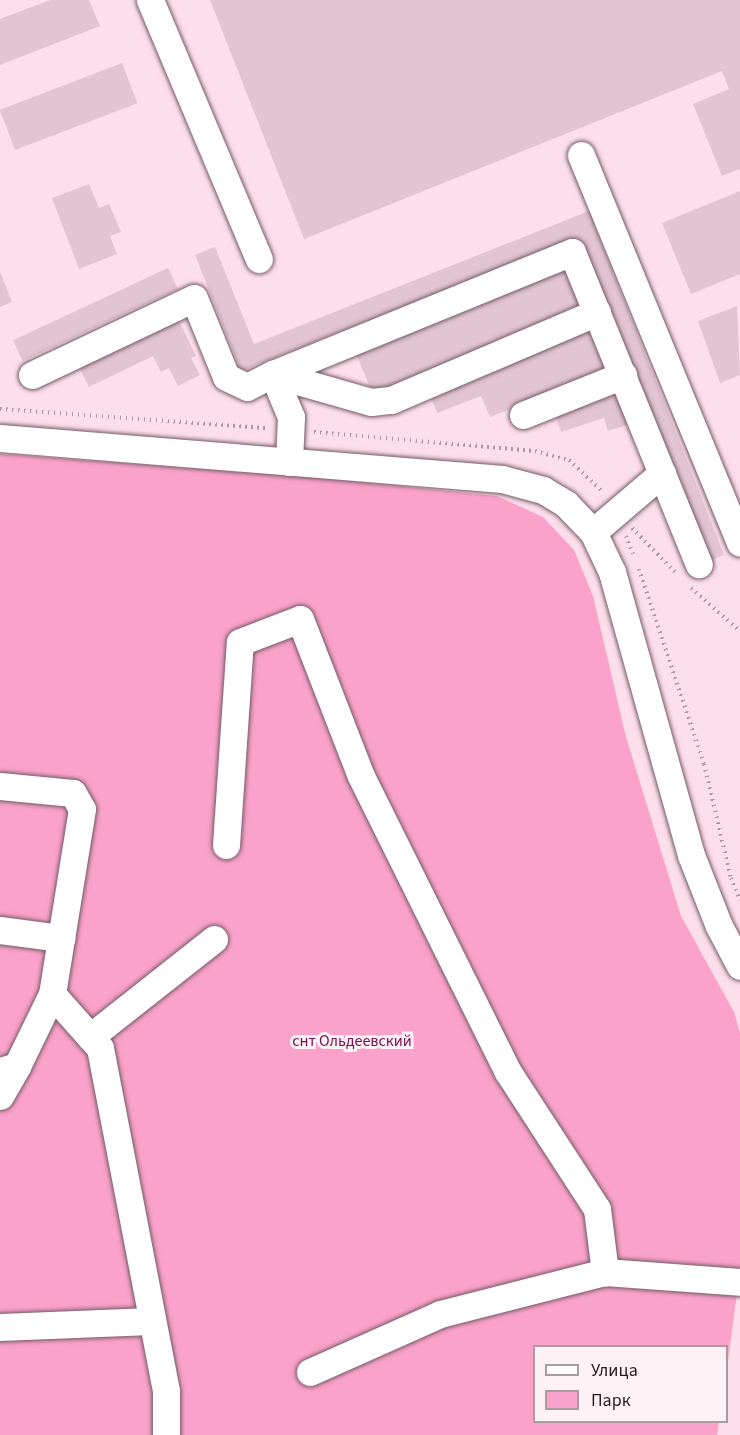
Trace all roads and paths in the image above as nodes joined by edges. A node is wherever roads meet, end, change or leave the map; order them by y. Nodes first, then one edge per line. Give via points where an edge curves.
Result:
1 (150, 0) edge
2 (581, 155) dead end
3 (259, 259) dead end
4 (597, 312) junction
5 (273, 374) junction
6 (32, 375) dead end
7 (622, 375) junction
8 (0, 409) edge
9 (523, 415) dead end
10 (290, 430) junction
11 (0, 438) edge
12 (289, 462) junction
13 (662, 473) junction
14 (617, 513) junction
15 (592, 532) junction
16 (740, 543) edge
17 (699, 564) dead end
18 (0, 786) edge
19 (226, 845) dead end
20 (740, 900) edge
21 (0, 930) edge
22 (61, 938) junction
23 (214, 939) dead end
24 (740, 966) edge
25 (52, 994) junction
26 (90, 1037) junction
27 (9, 1069) edge
28 (0, 1096) edge
29 (605, 1272) junction
30 (740, 1282) edge
31 (150, 1321) junction
32 (0, 1327) edge
33 (310, 1372) dead end
34 (166, 1435) edge

1 - 3 street
2 - 16 street
4 - 5 street via 391,399 371,402
4 - 5 street via 572,252
4 - 7 street
5 - 6 street via 247,387 226,376 194,298
5 - 10 street via 291,417
7 - 9 street
7 - 13 street
8 - 10 path
10 - 12 street
10 - 14 path via 535,451 569,460 595,481
11 - 12 street
12 - 15 street via 502,479 566,504
13 - 14 street
13 - 17 street
14 - 15 street
14 - 20 path via 682,696
15 - 24 street via 612,572 691,855 719,926
18 - 22 street via 73,793 82,809
19 - 29 street via 240,642 300,619 361,776 508,1072 597,1209
21 - 22 street
22 - 25 street
23 - 26 street
25 - 26 street
25 - 27 street
26 - 31 street via 100,1048
27 - 28 street
29 - 30 street
29 - 33 street via 440,1314
31 - 32 street
31 - 34 street via 166,1391

